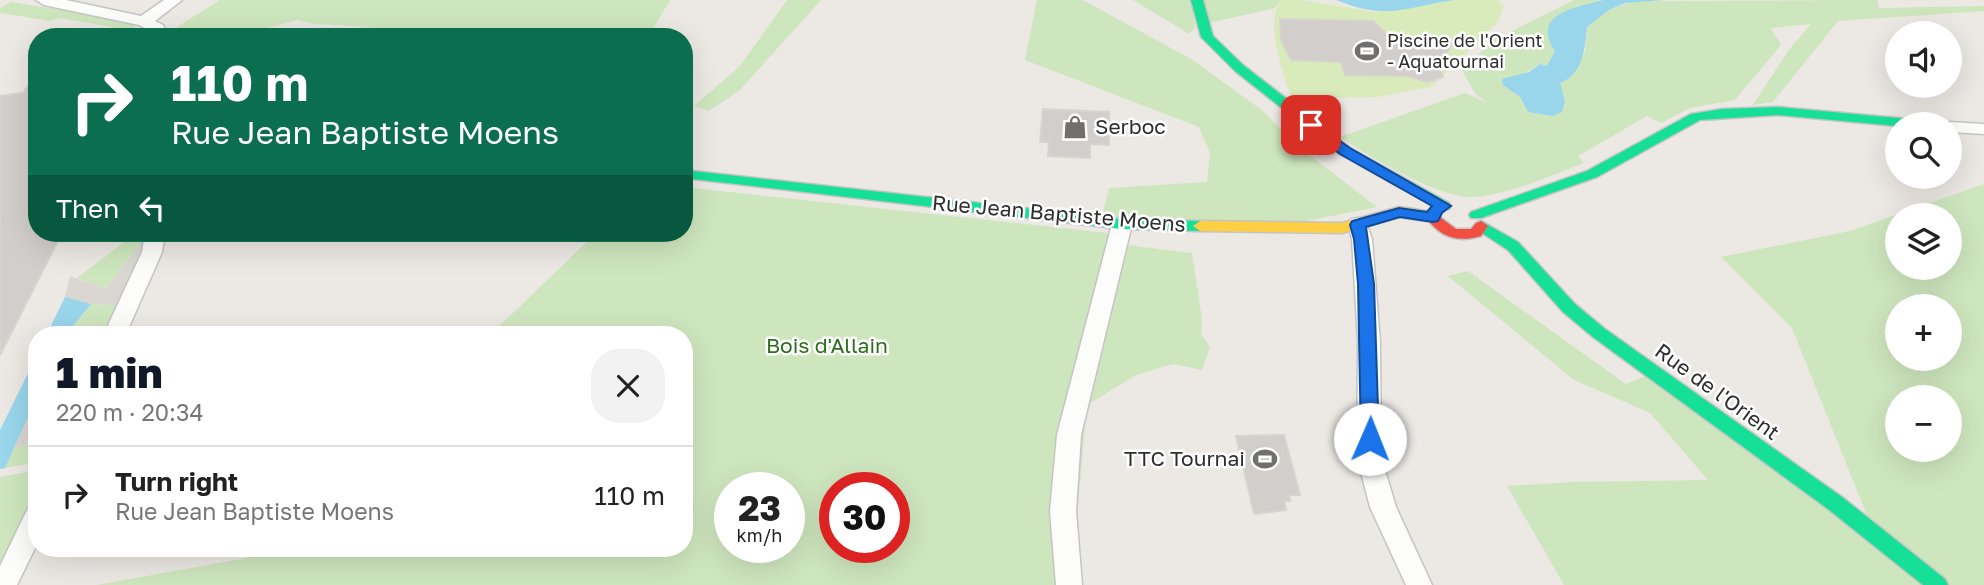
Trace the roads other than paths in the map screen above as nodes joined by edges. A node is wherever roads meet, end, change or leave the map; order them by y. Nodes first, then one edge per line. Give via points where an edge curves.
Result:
1 (44, 0) edge
2 (174, 0) edge
3 (1197, 0) edge
4 (144, 21) junction
5 (157, 28) edge
6 (1885, 121) edge
7 (1962, 128) edge
8 (1984, 130) edge
9 (693, 175) edge
10 (1459, 213) junction
11 (1122, 224) junction
12 (1358, 225) junction
13 (154, 242) edge
14 (119, 326) edge
15 (28, 535) edge
16 (4, 585) edge
17 (1069, 585) edge
18 (1419, 585) edge
19 (1938, 585) edge

1 - 4 street
2 - 4 street
3 - 10 street, Rue de l'Orient via 1208,37 1239,68 1345,151
4 - 5 street
6 - 10 street, Rue Jean Baptiste Moens via 1745,110 1696,117 1592,174
7 - 8 street
9 - 11 street, Rue Jean Baptiste Moens
10 - 12 street, Rue Jean Baptiste Moens via 1399,212
10 - 19 street, Rue de l'Orient via 1513,246 1569,309 1599,333 1835,503
11 - 12 street, Rue Jean Baptiste Moens via 1312,229
11 - 17 street via 1069,435 1063,510
12 - 18 street via 1369,331 1369,457 1383,507
13 - 14 street
15 - 16 street

